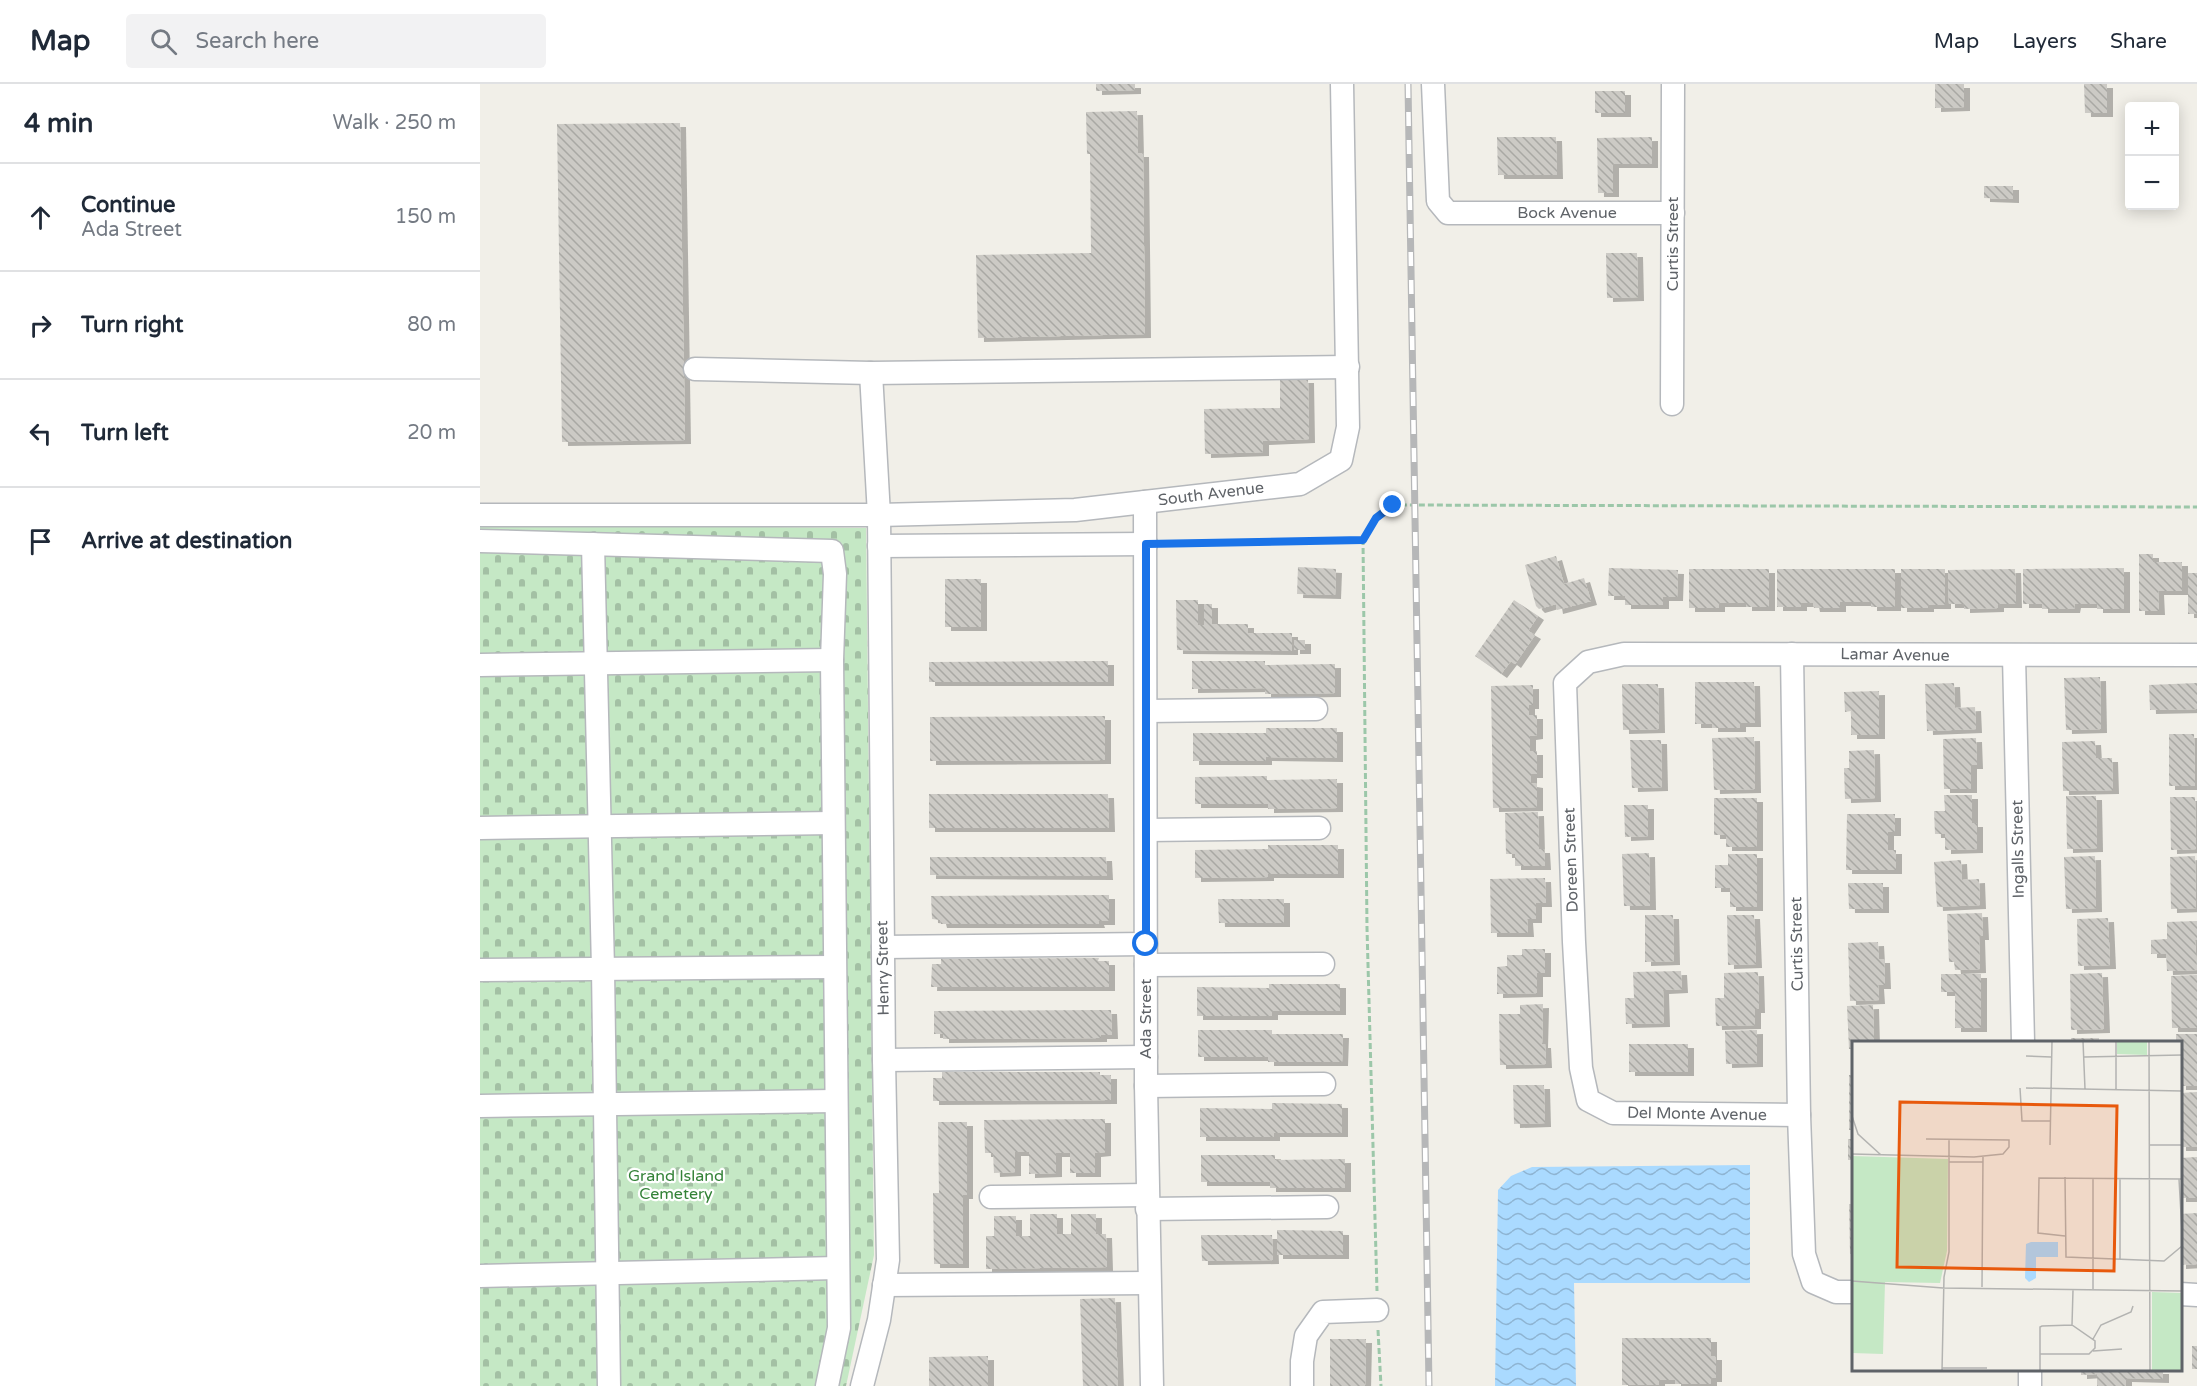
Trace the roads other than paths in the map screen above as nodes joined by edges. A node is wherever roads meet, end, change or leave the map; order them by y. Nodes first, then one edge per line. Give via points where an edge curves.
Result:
1 (1342, 84) edge
2 (1433, 84) edge
3 (1673, 84) edge
4 (1673, 213) junction
5 (1348, 367) junction
6 (694, 369) dead end
7 (871, 374) junction
8 (1672, 404) dead end
9 (1145, 502) junction
10 (480, 515) edge
11 (879, 515) junction
12 (480, 541) edge
13 (593, 544) junction
14 (1146, 544) junction
15 (879, 546) junction
16 (1792, 654) junction
17 (2014, 656) junction
18 (2197, 656) edge
19 (832, 660) junction
20 (1594, 660) joint
21 (596, 663) junction
22 (480, 665) edge
23 (1316, 709) dead end
24 (1146, 711) junction
25 (833, 823) junction
26 (600, 826) junction
27 (480, 828) edge
28 (1319, 828) dead end
29 (1146, 830) junction
30 (883, 947) junction
31 (1146, 955) junction
32 (1323, 964) dead end
33 (834, 967) junction
34 (603, 969) junction
35 (480, 970) edge
36 (2023, 1041) edge
37 (1146, 1057) junction
38 (884, 1060) junction
39 (1582, 1074) joint
40 (1324, 1084) dead end
41 (1146, 1086) junction
42 (835, 1101) junction
43 (605, 1104) junction
44 (480, 1106) edge
45 (1799, 1115) junction
46 (991, 1197) dead end
47 (1147, 1202) junction
48 (1327, 1207) dead end
49 (837, 1268) junction
50 (608, 1274) junction
51 (480, 1276) edge
52 (1149, 1282) junction
53 (884, 1285) junction
54 (1852, 1292) edge
55 (1377, 1310) road end
56 (609, 1386) edge
57 (826, 1386) edge
58 (862, 1386) edge
59 (1152, 1386) edge
60 (1302, 1386) edge

1 - 5 street, South Avenue
2 - 4 street, Bock Avenue via 1438,201 1448,213
3 - 4 street, Curtis Street
4 - 8 street, Curtis Street
5 - 7 street
5 - 9 street, South Avenue via 1348,427 1341,460 1300,484
6 - 7 street
7 - 11 street, Henry Street
9 - 11 street via 1075,510
9 - 14 street, South Avenue
10 - 11 street
11 - 15 street, Henry Street
12 - 13 street
13 - 19 street via 832,551
13 - 21 street
14 - 15 street
14 - 24 street, Ada Street
15 - 30 street, Henry Street
16 - 17 street, Lamar Avenue
16 - 20 street, Lamar Avenue via 1624,654
16 - 45 street, Curtis Street
17 - 18 street, Lamar Avenue
17 - 36 street, Ingalls Street
19 - 21 street
19 - 25 street
20 - 39 street, Doreen Street via 1565,683
21 - 22 street
21 - 26 street
23 - 24 street
24 - 29 street, Ada Street
25 - 26 street
25 - 33 street
26 - 27 street
26 - 34 street
28 - 29 street
29 - 31 street, Ada Street
30 - 31 street
30 - 38 street, Henry Street
31 - 32 street
31 - 37 street, Ada Street
33 - 34 street
33 - 42 street
34 - 35 street
34 - 43 street
37 - 38 street
37 - 41 street, Ada Street
38 - 53 street, Henry Street via 888,1260
39 - 45 street, Del Monte Avenue via 1588,1100 1613,1113
40 - 41 street
41 - 47 street, Ada Street
42 - 43 street
42 - 49 street
43 - 44 street
43 - 50 street
45 - 54 street, Curtis Street via 1804,1254 1813,1282 1836,1292
46 - 47 street
47 - 48 street
47 - 52 street, Ada Street
49 - 50 street
49 - 57 street via 838,1328
50 - 51 street
50 - 56 street
52 - 53 street
52 - 59 street, Ada Street
53 - 58 street, Henry Street
55 - 60 street via 1323,1312 1306,1336

